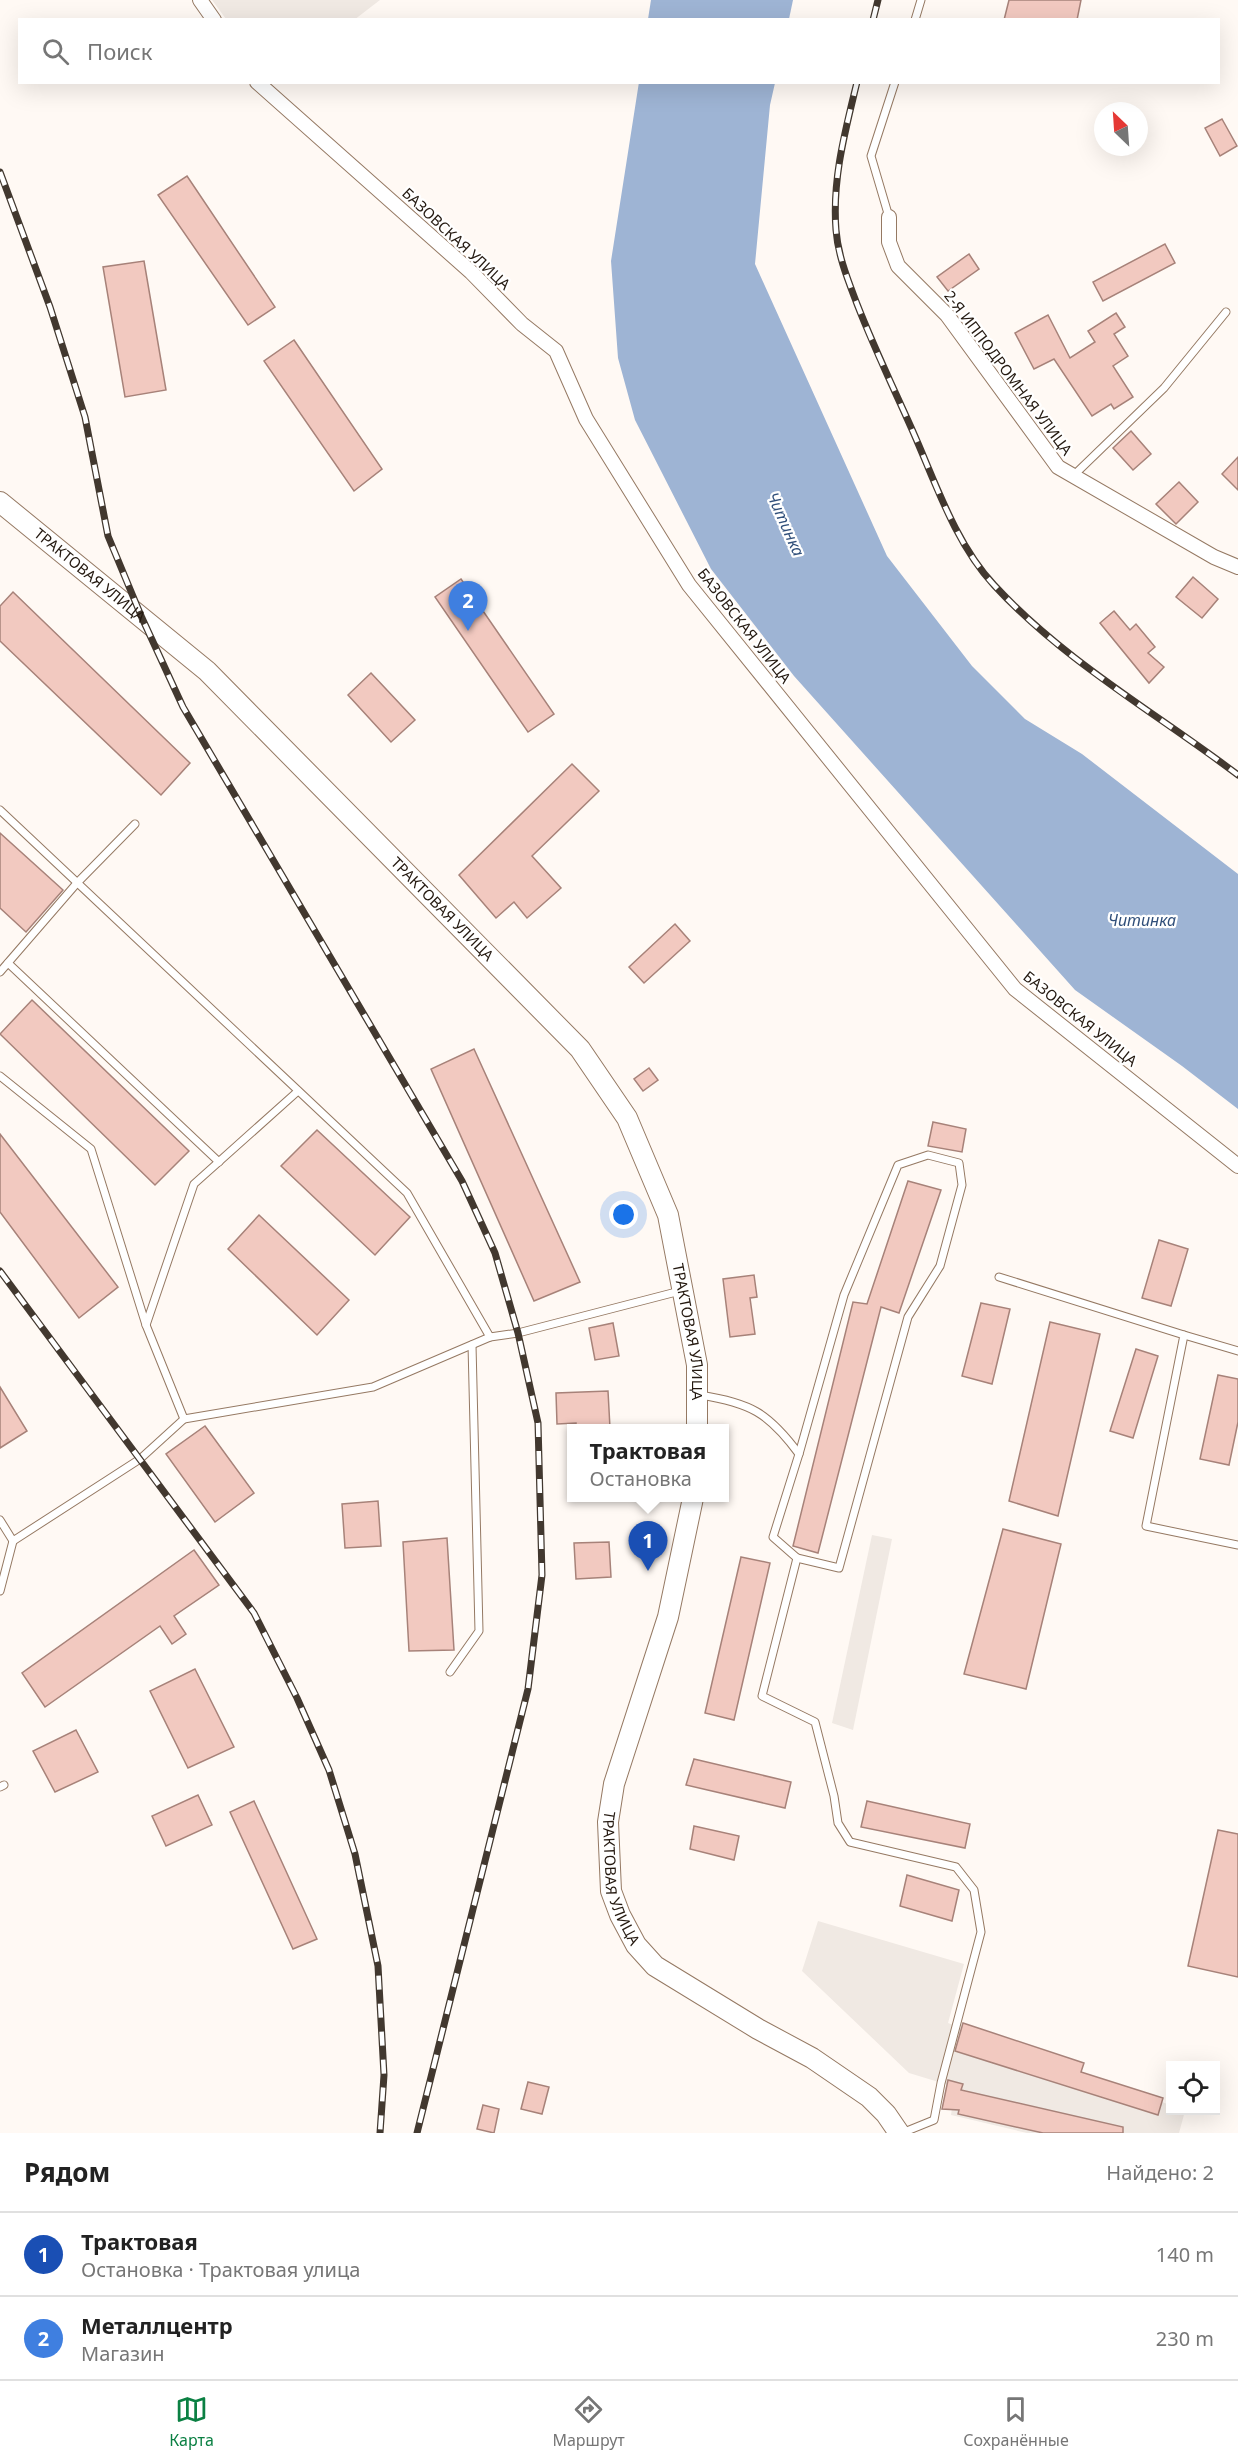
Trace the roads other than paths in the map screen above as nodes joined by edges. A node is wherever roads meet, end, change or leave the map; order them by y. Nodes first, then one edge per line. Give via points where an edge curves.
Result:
1 (200, 0) edge
2 (921, 0) edge
3 (213, 18) edge
4 (916, 18) edge
5 (259, 84) edge
6 (894, 84) edge
7 (889, 217) joint
8 (1226, 312) dead end
9 (1073, 476) junction
10 (0, 502) edge
11 (1238, 567) edge
12 (0, 810) edge
13 (135, 824) dead end
14 (77, 883) junction
15 (8, 963) junction
16 (0, 972) edge
17 (0, 1076) edge
18 (298, 1091) junction
19 (219, 1162) junction
20 (1238, 1166) edge
21 (999, 1277) dead end
22 (683, 1291) junction
23 (146, 1325) junction
24 (1184, 1335) junction
25 (490, 1337) junction
26 (472, 1345) junction
27 (1238, 1351) edge
28 (699, 1395) junction
29 (183, 1419) junction
30 (698, 1424) edge
31 (798, 1454) junction
32 (692, 1502) edge
33 (0, 1520) edge
34 (13, 1541) junction
35 (1238, 1545) edge
36 (797, 1558) junction
37 (0, 1591) edge
38 (450, 1672) dead end
39 (900, 2133) edge

1 - 3 street
2 - 4 lane
5 - 20 street, БАЗОВСКАЯ УЛИЦА via 556,351 586,419 689,585 1015,989
6 - 7 lane via 871,156
7 - 9 street, 2-Я ИППОДРОМНАЯ УЛИЦА via 889,242 898,266 947,315 1058,467
8 - 9 lane via 1164,388
9 - 11 street, 2-Я ИППОДРОМНАЯ УЛИЦА
10 - 22 main road, ТРАКТОВАЯ УЛИЦА via 207,671 580,1049 632,1129 668,1215
12 - 14 lane
13 - 14 lane
14 - 15 lane
14 - 18 lane
15 - 16 lane
15 - 19 lane
17 - 23 lane via 91,1149
18 - 19 lane
18 - 25 lane via 407,1193
19 - 23 lane via 194,1184
21 - 24 lane
22 - 25 lane
22 - 28 main road, ТРАКТОВАЯ УЛИЦА
23 - 29 lane
24 - 27 lane
24 - 35 lane via 1146,1526
25 - 26 lane
26 - 29 lane via 373,1387
26 - 38 lane via 479,1631
28 - 30 main road, ТРАКТОВАЯ УЛИЦА
28 - 31 lane via 756,1409 781,1430
29 - 34 lane via 140,1459
31 - 36 lane via 773,1537
31 - 36 lane via 844,1295 898,1165 928,1155 959,1163 963,1185 940,1266 908,1317 839,1568
32 - 39 main road, ТРАКТОВАЯ УЛИЦА via 668,1617 614,1784 608,1822 611,1891 636,1945 655,1966 812,2058 869,2097
33 - 34 lane
34 - 37 lane
36 - 39 lane via 762,1696 815,1722 838,1823 850,1842 956,1867 974,1890 981,1932 934,2120

